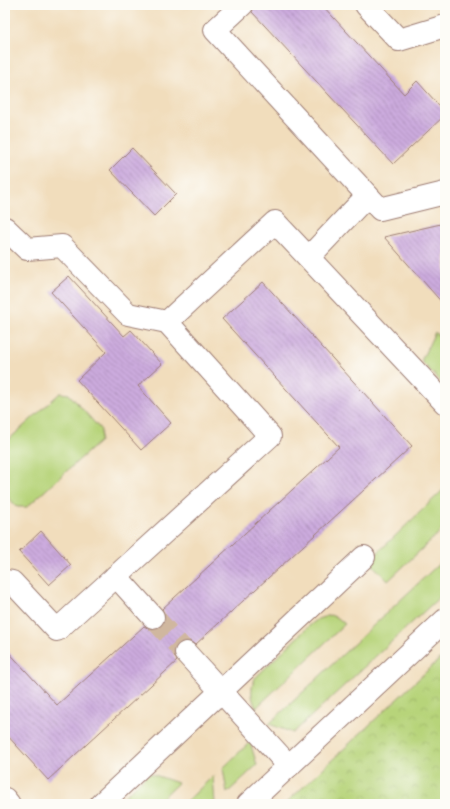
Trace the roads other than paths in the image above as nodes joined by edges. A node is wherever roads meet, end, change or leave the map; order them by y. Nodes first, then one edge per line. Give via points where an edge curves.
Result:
1 (242, 5) edge
2 (366, 5) edge
3 (445, 26) edge
4 (445, 193) edge
5 (367, 196) junction
6 (5, 228) edge
7 (309, 256) junction
8 (167, 322) junction
9 (445, 403) edge
10 (364, 557) dead end
11 (116, 576) junction
12 (5, 581) edge
13 (153, 617) tunnel mouth
14 (445, 620) edge
15 (186, 653) tunnel mouth
16 (222, 692) junction
17 (289, 766) junction
18 (5, 799) edge
19 (10, 804) edge
20 (101, 804) edge
21 (248, 804) edge

1 - 5 street via 215,30
2 - 3 street via 399,40
4 - 5 street via 380,209
5 - 7 street
6 - 8 street via 27,249 62,246 128,314
7 - 8 street via 275,222
7 - 9 street
8 - 11 street via 270,436
10 - 16 street
11 - 12 street via 57,630 12,582
11 - 13 street
14 - 17 street
15 - 16 street
16 - 17 street
16 - 20 street
17 - 21 street
18 - 19 street

